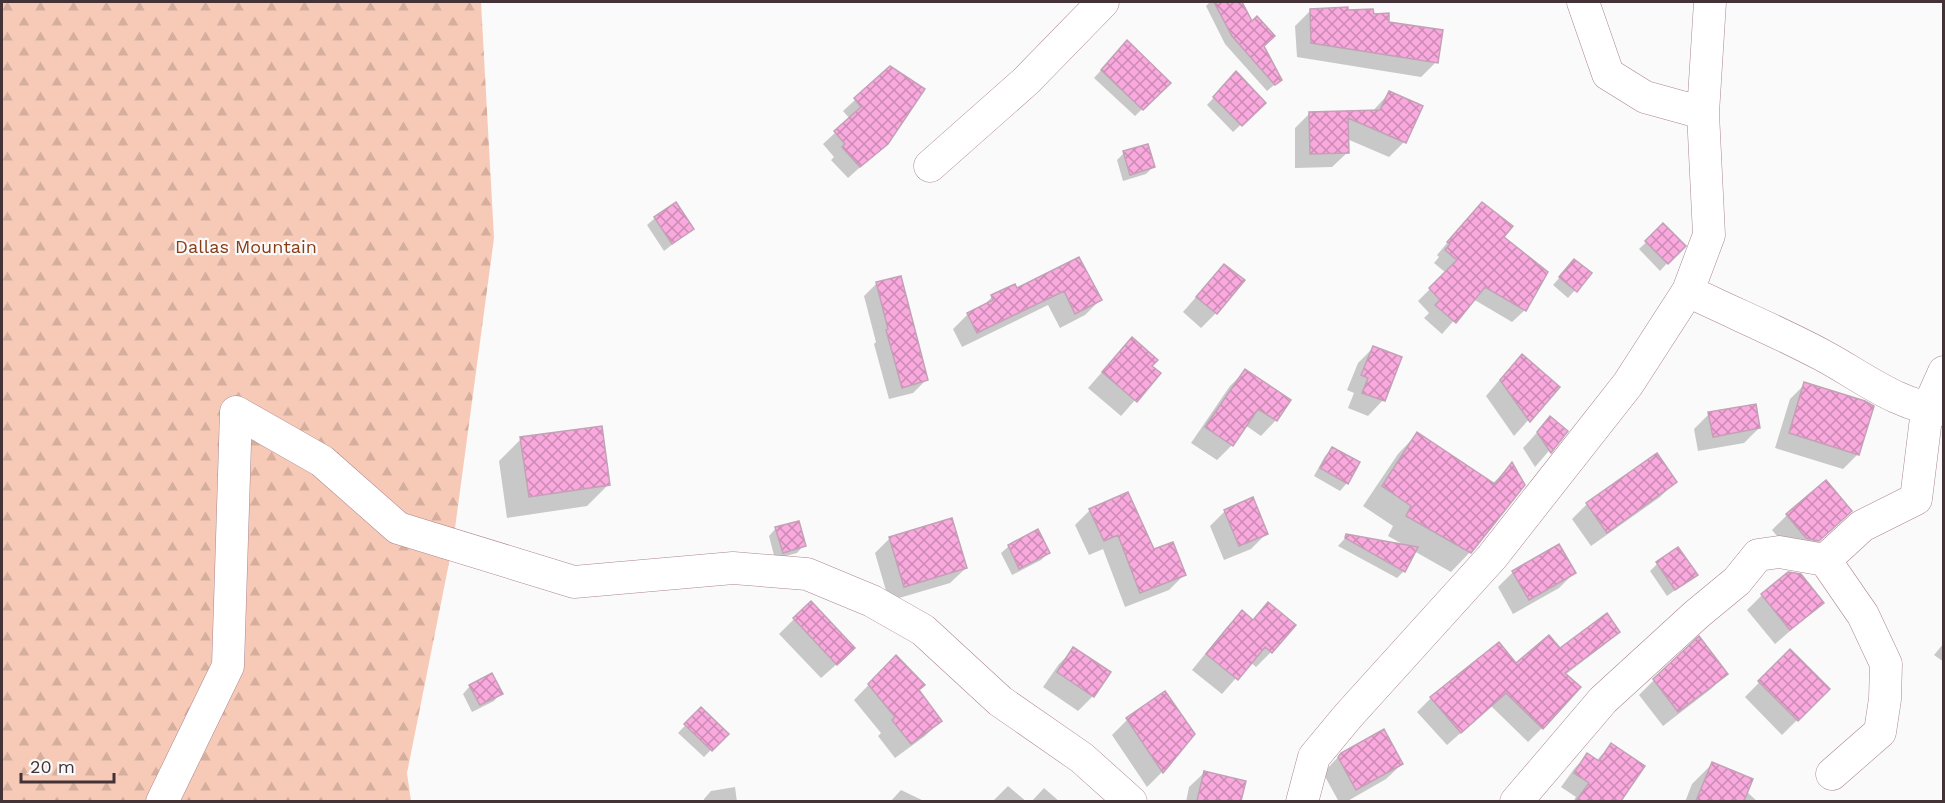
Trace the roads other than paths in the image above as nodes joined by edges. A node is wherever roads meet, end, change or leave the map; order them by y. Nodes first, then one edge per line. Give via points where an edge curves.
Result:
1 (1103, 2) edge
2 (1582, 2) edge
3 (1710, 2) edge
4 (1703, 113) junction
5 (930, 166) dead end
6 (1688, 291) junction
7 (1944, 372) edge
8 (1935, 410) edge
9 (1825, 560) junction
10 (1832, 774) dead end
11 (162, 801) edge
12 (1131, 801) edge
13 (1302, 801) edge
14 (1516, 801) edge

1 - 5 street via 1026,81
2 - 4 street via 1608,74 1645,97
3 - 4 street
4 - 6 street via 1709,235
6 - 8 street via 1822,355 1887,392
6 - 13 street via 1628,384 1492,557 1314,757
7 - 8 street
8 - 9 street via 1916,499 1862,526
9 - 10 street via 1863,615 1886,664 1880,732
9 - 14 street via 1779,552 1758,555 1737,581 1604,700
11 - 12 street via 228,666 236,412 322,461 398,528 574,582 734,568 807,574 872,601 923,630 999,701 1082,758

